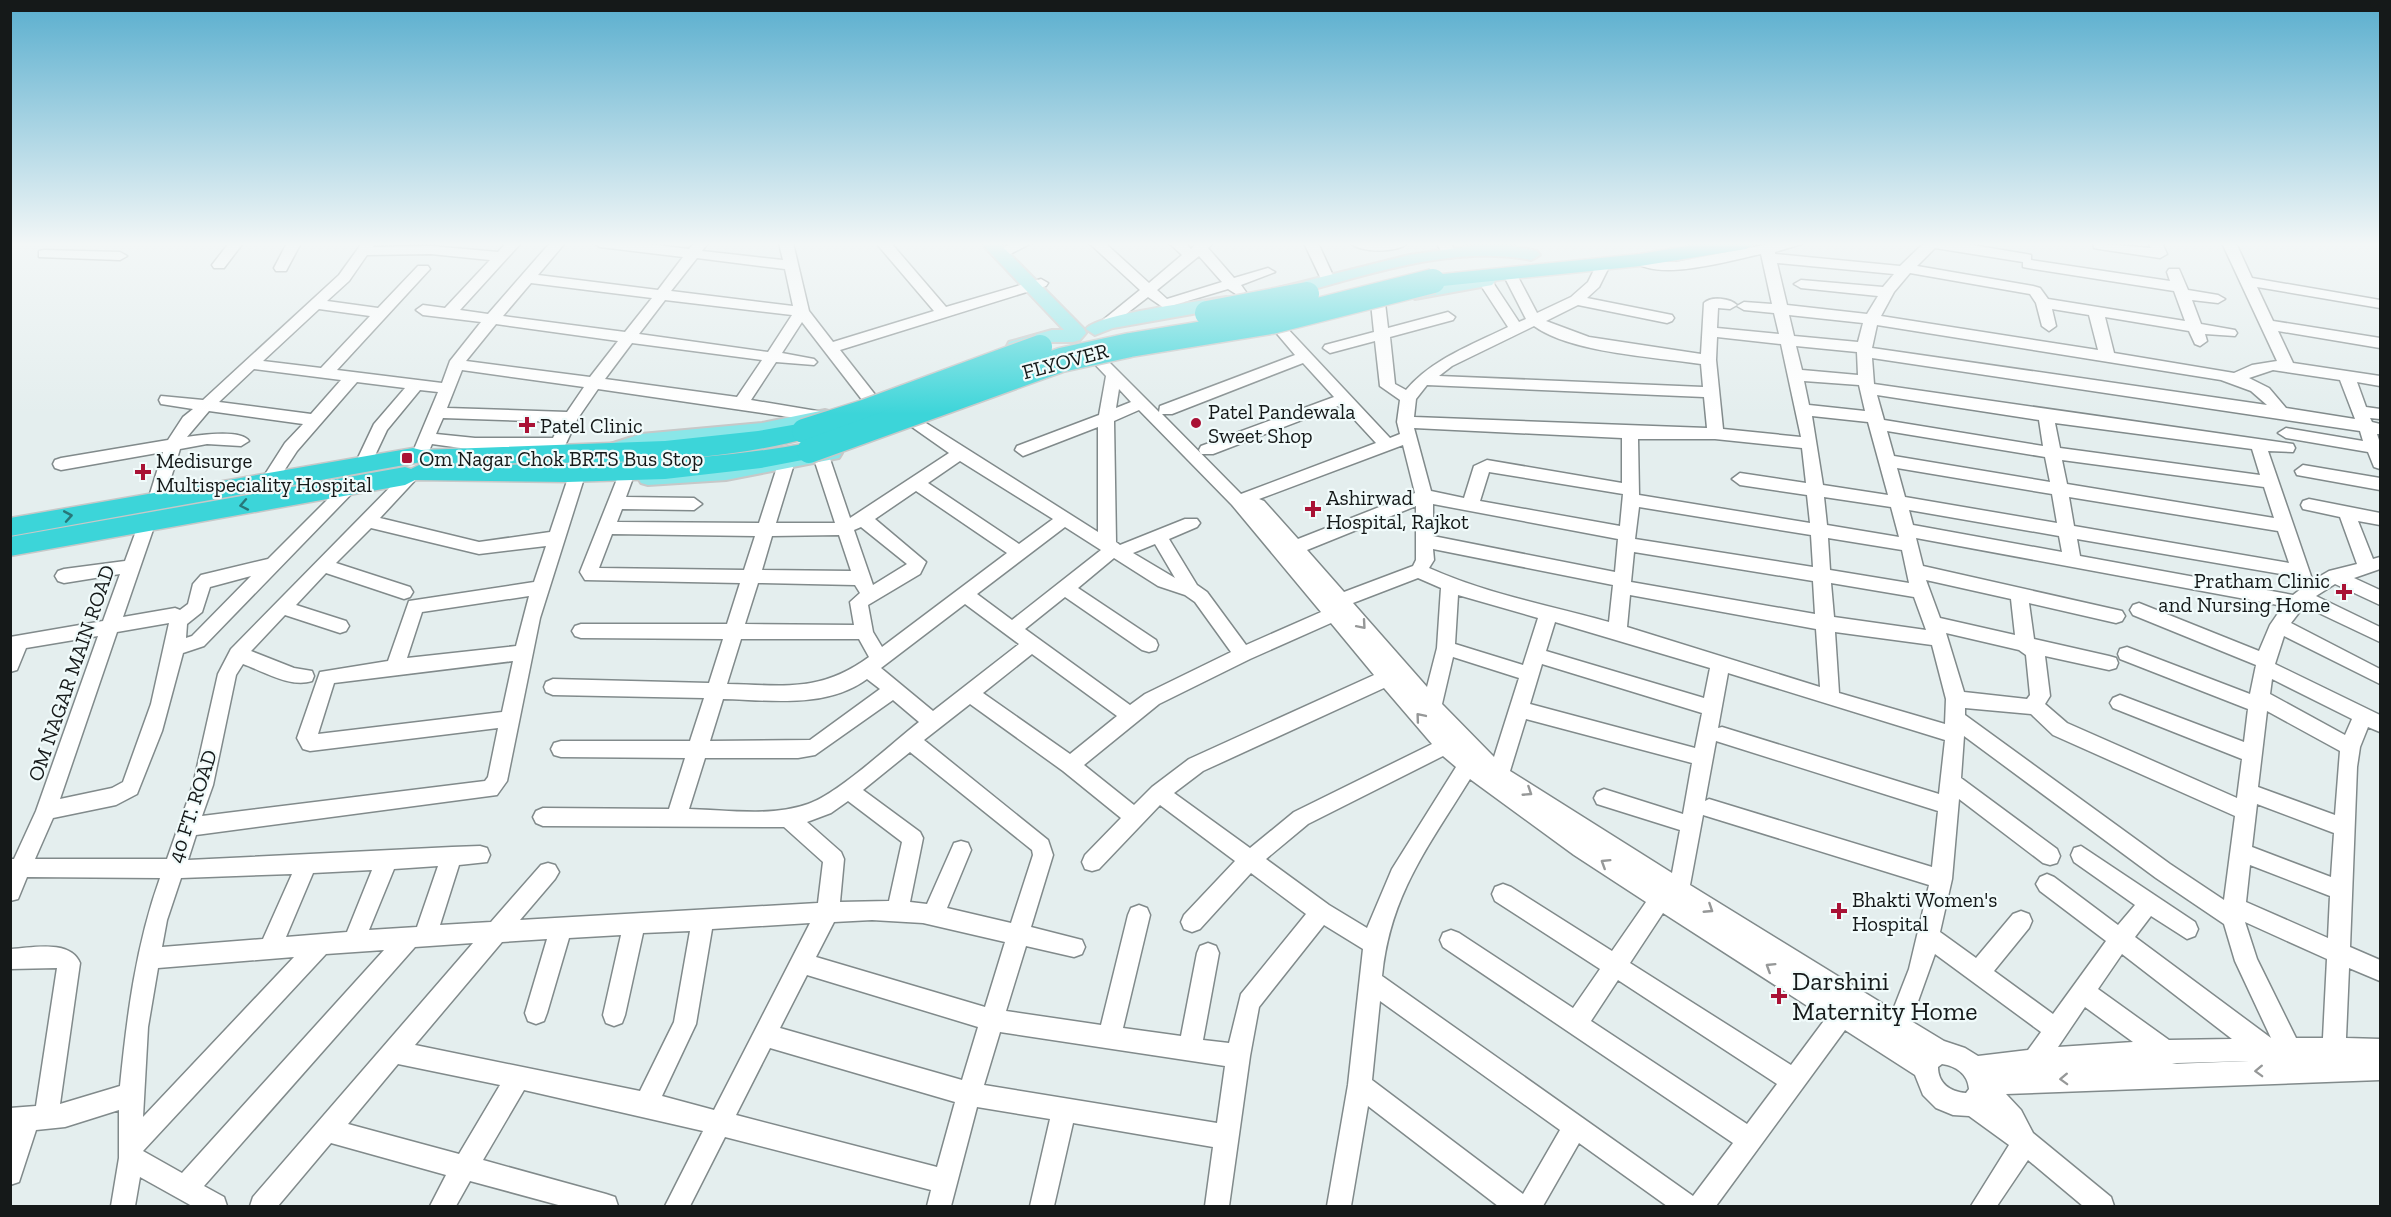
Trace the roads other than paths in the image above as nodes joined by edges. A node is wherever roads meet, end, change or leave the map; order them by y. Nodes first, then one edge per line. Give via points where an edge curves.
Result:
1 (321, 300) edge
2 (394, 300) edge
3 (461, 300) edge
4 (508, 300) edge
5 (656, 300) edge
6 (706, 300) edge
7 (799, 300) edge
8 (931, 300) edge
9 (991, 300) edge
10 (1053, 300) edge
11 (1133, 300) edge
12 (1159, 300) edge
13 (1178, 300) edge
14 (1247, 300) edge
15 (1331, 300) edge
16 (1391, 300) edge
17 (1497, 300) edge
18 (1524, 300) edge
19 (1576, 300) joint
20 (1779, 300) edge
21 (1881, 300) edge
22 (2040, 300) edge
23 (2050, 300) edge
24 (2184, 300) edge
25 (2256, 300) edge
26 (2356, 300) edge
27 (1378, 303) junction
28 (316, 304) junction
29 (2380, 304) edge
30 (423, 310) dead end
31 (1781, 310) junction
32 (802, 312) junction
33 (2096, 312) junction
34 (381, 313) junction
35 (449, 313) junction
36 (944, 315) junction
37 (1448, 318) dead end
38 (1668, 318) dead end
39 (491, 319) junction
40 (1535, 320) junction
41 (1871, 321) junction
42 (2268, 325) junction
43 (2049, 326) dead end
44 (1516, 328) junction
45 (1280, 329) junction
46 (1088, 330) junction
47 (1710, 332) junction
48 (2230, 333) dead end
49 (1382, 335) junction
50 (2198, 335) junction
51 (629, 336) junction
52 (1788, 339) junction
53 (2380, 343) edge
54 (829, 348) junction
55 (1330, 348) dead end
56 (1864, 350) junction
57 (1100, 354) junction
58 (771, 357) junction
59 (1303, 357) junction
60 (2107, 357) junction
61 (1708, 360) junction
62 (809, 362) dead end
63 (251, 364) junction
64 (455, 364) junction
65 (2287, 366) junction
66 (324, 374) junction
67 (1114, 374) junction
68 (1796, 375) junction
69 (2346, 375) junction
70 (352, 378) junction
71 (2235, 379) junction
72 (1423, 380) junction
73 (2380, 381) edge
74 (594, 383) junction
75 (416, 385) junction
76 (1866, 385) junction
77 (445, 388) junction
78 (1710, 392) junction
79 (1408, 398) junction
80 (1343, 399) junction
81 (167, 400) dead end
82 (872, 400) junction
83 (741, 403) junction
84 (1143, 403) junction
85 (204, 406) junction
86 (1166, 410) junction
87 (1804, 410) junction
88 (2281, 412) junction
89 (438, 413) junction
90 (2380, 414) edge
91 (2046, 416) junction
92 (571, 417) junction
93 (1106, 418) junction
94 (314, 420) junction
95 (1875, 421) junction
96 (2369, 422) edge
97 (918, 423) junction
98 (1406, 430) junction
99 (1630, 433) junction
100 (1715, 434) junction
101 (814, 439) junction
102 (240, 441) dead end
103 (1810, 443) junction
104 (174, 444) junction
105 (2258, 444) junction
106 (1387, 445) junction
107 (555, 448) junction
108 (1023, 450) dead end
109 (1207, 450) junction
110 (960, 453) junction
111 (2054, 453) junction
112 (2378, 453) edge
113 (418, 461) junction
114 (1887, 461) junction
115 (61, 464) dead end
116 (786, 464) junction
117 (586, 471) junction
118 (2303, 471) dead end
119 (359, 473) junction
120 (625, 477) junction
121 (1740, 478) dead end
122 (270, 479) junction
123 (2270, 482) junction
124 (916, 483) junction
125 (2380, 484) edge
126 (1815, 489) junction
127 (2061, 490) junction
128 (1631, 495) junction
129 (1424, 496) junction
130 (1244, 499) junction
131 (1898, 502) junction
132 (616, 503) junction
133 (694, 504) dead end
134 (1471, 504) junction
135 (2309, 506) dead end
136 (151, 512) junction
137 (2348, 513) junction
138 (1066, 518) junction
139 (863, 519) junction
140 (2380, 519) edge
141 (369, 521) junction
142 (1191, 523) dead end
143 (10, 526) edge
144 (2284, 526) junction
145 (846, 527) junction
146 (607, 528) junction
147 (767, 528) junction
148 (1819, 531) junction
149 (2067, 531) junction
150 (1158, 536) junction
151 (1908, 537) junction
152 (555, 538) junction
153 (1627, 539) junction
154 (1426, 541) junction
155 (10, 547) edge
156 (1296, 547) junction
157 (1113, 549) junction
158 (1019, 553) junction
159 (2072, 560) junction
160 (275, 564) junction
161 (2374, 565) edge
162 (132, 566) junction
163 (324, 566) junction
164 (1419, 571) junction
165 (1915, 571) junction
166 (2300, 571) junction
167 (64, 576) dead end
168 (1821, 576) junction
169 (2335, 576) junction
170 (752, 578) junction
171 (862, 578) junction
172 (1623, 584) junction
173 (1450, 587) junction
174 (539, 588) junction
175 (1065, 588) junction
176 (1191, 590) junction
177 (1920, 591) junction
178 (404, 592) dead end
179 (964, 594) junction
180 (2019, 594) junction
181 (868, 597) junction
182 (2302, 597) junction
183 (2380, 598) edge
184 (281, 607) junction
185 (1337, 607) junction
186 (2139, 610) dead end
187 (1548, 614) junction
188 (2116, 615) dead end
189 (179, 621) junction
190 (1824, 623) junction
191 (2279, 625) junction
192 (111, 626) junction
193 (340, 626) dead end
194 (1013, 629) junction
195 (581, 631) dead end
196 (735, 631) junction
197 (1934, 631) junction
198 (864, 632) junction
199 (1617, 632) junction
200 (2380, 635) edge
201 (15, 643) edge
202 (1032, 644) junction
203 (1149, 645) dead end
204 (2026, 645) junction
205 (1446, 648) junction
206 (174, 649) junction
207 (524, 653) junction
208 (238, 654) junction
209 (1244, 654) junction
210 (2127, 654) dead end
211 (1536, 655) junction
212 (2109, 663) dead end
213 (873, 664) junction
214 (2264, 664) junction
215 (10, 665) edge
216 (1719, 665) junction
217 (394, 667) junction
218 (1529, 674) junction
219 (305, 676) dead end
220 (2380, 676) edge
221 (1387, 678) junction
222 (553, 687) dead end
223 (893, 690) junction
224 (716, 691) junction
225 (969, 693) junction
226 (1830, 699) junction
227 (2258, 701) junction
228 (2120, 703) dead end
229 (2034, 705) junction
230 (1432, 706) junction
231 (1712, 708) junction
232 (1518, 709) junction
233 (1129, 715) junction
234 (1955, 717) junction
235 (511, 719) junction
236 (2372, 720) edge
237 (932, 723) junction
238 (1722, 735) dead end
239 (910, 740) junction
240 (2350, 747) junction
241 (561, 749) dead end
242 (698, 750) junction
243 (1462, 751) junction
244 (2252, 754) junction
245 (1703, 758) junction
246 (1070, 765) junction
247 (1497, 781) junction
248 (1951, 782) junction
249 (848, 790) junction
250 (1159, 794) junction
251 (1604, 798) dead end
252 (2245, 801) junction
253 (1948, 805) junction
254 (1709, 808) dead end
255 (46, 811) junction
256 (543, 817) dead end
257 (1135, 817) junction
258 (788, 818) junction
259 (676, 819) junction
260 (1691, 825) junction
261 (189, 827) junction
262 (2344, 828) junction
263 (961, 850) dead end
264 (2240, 852) junction
265 (480, 855) dead end
266 (2081, 855) dead end
267 (452, 856) junction
268 (2050, 856) dead end
269 (387, 860) junction
270 (1250, 860) junction
271 (1092, 862) dead end
272 (306, 865) junction
273 (16, 868) edge
274 (172, 869) junction
275 (548, 872) dead end
276 (1941, 879) junction
277 (2047, 884) dead end
278 (2340, 890) junction
279 (10, 892) edge
280 (1503, 894) dead end
281 (1670, 894) junction
282 (2149, 903) junction
283 (828, 911) junction
284 (898, 911) junction
285 (1321, 912) junction
286 (2234, 912) junction
287 (933, 915) junction
288 (1139, 915) dead end
289 (703, 920) junction
290 (2020, 921) dead end
291 (1191, 922) dead end
292 (634, 924) junction
293 (561, 928) junction
294 (2187, 929) dead end
295 (497, 932) junction
296 (1019, 934) junction
297 (418, 936) junction
298 (1929, 937) junction
299 (2120, 939) junction
300 (1451, 940) dead end
301 (354, 941) junction
302 (1374, 944) junction
303 (319, 946) junction
304 (1074, 947) dead end
305 (268, 951) junction
306 (2338, 952) junction
307 (1208, 953) dead end
308 (10, 959) edge
309 (148, 959) junction
310 (802, 963) junction
311 (1614, 965) junction
312 (2380, 971) edge
313 (1978, 973) junction
314 (1370, 981) junction
315 (2084, 992) junction
316 (1849, 1006) junction
317 (536, 1013) dead end
318 (614, 1015) dead end
319 (992, 1020) junction
320 (1576, 1023) junction
321 (1899, 1025) junction
322 (2056, 1030) junction
323 (765, 1035) junction
324 (1109, 1038) junction
325 (1889, 1044) junction
326 (1190, 1049) junction
327 (2289, 1049) junction
328 (2265, 1050) junction
329 (2334, 1050) junction
330 (2380, 1050) edge
331 (394, 1052) junction
332 (2168, 1054) junction
333 (1238, 1056) junction
334 (1932, 1060) junction
335 (2035, 1060) junction
336 (2380, 1069) edge
337 (2301, 1070) junction
338 (518, 1077) junction
339 (1793, 1080) junction
340 (1359, 1085) junction
341 (1977, 1088) junction
342 (969, 1094) junction
343 (131, 1095) junction
344 (646, 1104) junction
345 (1064, 1111) junction
346 (28, 1120) edge
347 (721, 1122) junction
348 (1575, 1126) junction
349 (326, 1130) junction
350 (1227, 1137) junction
351 (1748, 1140) junction
352 (2025, 1142) junction
353 (131, 1152) junction
354 (464, 1169) junction
355 (10, 1173) edge
356 (946, 1182) junction
357 (185, 1188) junction
358 (1344, 1204) edge
359 (123, 1206) edge
360 (215, 1206) edge
361 (262, 1206) edge
362 (442, 1206) edge
363 (606, 1206) edge
364 (677, 1206) edge
365 (939, 1206) edge
366 (1042, 1206) edge
367 (1047, 1206) edge
368 (1218, 1206) edge
369 (1518, 1206) edge
370 (1530, 1206) edge
371 (1687, 1206) edge
372 (1701, 1206) edge
373 (1983, 1206) edge
374 (2102, 1206) edge

1 - 28 street
2 - 34 street
3 - 35 street
4 - 39 street, 40 FT. ROAD
5 - 51 street
6 - 32 street
7 - 32 street
8 - 36 street
9 - 36 street
10 - 46 main road
11 - 46 street
12 - 13 street via 1164,304
14 - 46 main road
15 - 101 highway, FLYOVER, bridge via 1273,321 1129,344 1058,361 1020,372 876,431
16 - 27 main road
17 - 44 street
18 - 40 street
19 - 38 street
19 - 40 street
20 - 31 street
21 - 41 street
22 - 43 street
23 - 33 street
24 - 50 street
25 - 42 street
26 - 29 street
27 - 45 main road
27 - 49 street
28 - 34 street
28 - 63 street
30 - 35 street
31 - 41 street
31 - 47 street via 1711,303
31 - 52 street
32 - 54 street
32 - 58 street
33 - 50 street
33 - 60 street
34 - 66 street
35 - 39 street
36 - 54 street
37 - 49 street
39 - 51 street
39 - 64 street, 40 FT. ROAD
40 - 44 street
40 - 61 street via 1570,338
41 - 56 street
41 - 60 street
42 - 53 street
42 - 65 street
44 - 72 street via 1447,363
45 - 57 main road
45 - 59 street
46 - 57 main road via 1111,335 1114,344
46 - 57 main road via 1070,340 1071,350
46 - 82 main road via 998,351
47 - 52 street
47 - 61 street
48 - 50 street
49 - 55 street
49 - 79 street via 1388,386
51 - 58 street
51 - 74 street
52 - 56 street
52 - 68 street
54 - 82 street
56 - 76 street
56 - 88 street via 2006,375
57 - 67 street
57 - 86 street
57 - 97 main road via 996,390
58 - 62 street
58 - 83 street
59 - 80 street
59 - 86 street
60 - 71 street
61 - 78 street
63 - 66 street
63 - 85 street
64 - 74 street
64 - 77 street, 40 FT. ROAD
65 - 69 street
65 - 71 street via 2264,366
66 - 70 street
67 - 84 street
67 - 93 street
68 - 76 street
68 - 87 street
69 - 73 street
69 - 96 street
70 - 75 street
70 - 94 street
71 - 88 street via 2265,392
72 - 78 street
72 - 79 street
74 - 83 street
74 - 92 street
75 - 77 street
75 - 119 street via 380,428
76 - 91 street
76 - 95 street
77 - 89 street, 40 FT. ROAD
78 - 100 street
79 - 98 street
80 - 106 street
80 - 109 street
81 - 85 street
82 - 101 main road
83 - 101 street
84 - 93 street
84 - 130 street
85 - 94 street
85 - 104 street
86 - 109 street
87 - 95 street
87 - 103 street
88 - 96 street
89 - 92 street
89 - 113 street, 40 FT. ROAD
90 - 96 street
91 - 105 street
91 - 111 street
92 - 107 street
93 - 108 street
93 - 157 street
94 - 122 street
95 - 111 street
95 - 114 street
96 - 112 street
97 - 101 main road
97 - 110 street
98 - 99 street
98 - 106 street
98 - 129 street
99 - 100 street
99 - 128 street
100 - 103 street
101 - 107 highway, FLYOVER via 611,450
101 - 116 main road
101 - 117 highway, FLYOVER via 725,464
101 - 145 street
102 - 104 street via 207,439
103 - 126 street
104 - 115 street
104 - 136 street, OM NAGAR MAIN ROAD
105 - 112 street via 2287,440
105 - 123 street
106 - 130 street
107 - 113 highway, FLYOVER
109 - 130 street
110 - 124 street
110 - 138 street
111 - 123 street
111 - 127 street
113 - 117 highway, FLYOVER
113 - 119 highway
113 - 141 street, 40 FT. ROAD
114 - 127 street
114 - 131 street
116 - 120 main road via 679,477
116 - 147 street
117 - 120 main road
117 - 152 street
118 - 125 street
119 - 122 highway
119 -> 136 highway
119 - 160 street
120 - 132 street
121 - 126 street
122 - 136 highway
123 - 144 street
124 - 139 street
124 - 158 street
126 - 131 street
126 - 148 street
127 - 144 street
127 - 149 street
128 - 134 street via 1488,466 1480,470
128 - 148 street
128 - 153 street
129 - 134 street
129 - 154 street
129 - 156 street
130 - 156 street
130 - 185 street
131 - 149 street
131 - 151 street
132 - 133 street
132 - 146 street
134 - 153 street
135 - 137 street
143 -> 136 highway
136 - 155 highway
136 - 162 street, OM NAGAR MAIN ROAD
137 - 140 street
137 - 161 street
138 - 157 street
138 - 158 street
139 - 145 street
139 - 181 street via 917,562 914,568
141 - 152 street via 479,548
141 - 163 street, 40 FT. ROAD
142 - 150 street
144 - 166 street
145 - 147 street
145 - 171 street
146 - 147 street
146 - 170 street via 591,575
147 - 170 street
148 - 151 street
148 - 168 street
149 - 159 street
149 - 166 street
150 - 157 street
150 - 176 street
151 - 159 street
151 - 165 street
152 - 174 street
153 - 168 street
153 - 172 street
154 - 164 street via 1425,560
154 - 172 street
156 - 185 street
157 - 175 street
157 - 176 street via 1172,585
158 - 179 street
159 - 182 street
160 - 189 street via 207,580 202,584 196,608
160 - 206 street via 198,641
161 - 169 street
162 - 167 street
162 - 192 street, OM NAGAR MAIN ROAD
163 - 178 street
163 - 184 street, 40 FT. ROAD
164 - 173 street
164 - 185 street
165 - 177 street
165 - 180 street
166 - 182 street
168 - 177 street
168 - 190 street
169 - 182 street
169 - 183 street
170 - 171 street
170 - 196 street
171 - 181 street
172 - 190 street
172 - 199 street
173 - 187 street
173 - 205 street
174 - 207 street
174 - 217 street via 415,606
175 - 194 street
175 - 203 street
176 - 209 street via 1201,597
177 - 197 street
179 - 194 street
179 - 213 street
180 - 188 street
180 - 204 street
181 - 198 street via 860,602
182 - 191 street
182 - 200 street
184 - 193 street
184 - 208 street, 40 FT. ROAD
185 - 209 street
185 - 221 street
185 -> 230 street
186 - 214 street
187 - 199 street
187 - 211 street
189 - 192 street via 175,615
189 - 206 street
190 - 197 street
190 - 226 street
191 - 214 street
191 - 220 street
192 - 201 street
192 - 255 street, OM NAGAR MAIN ROAD
194 - 202 street
195 - 196 street
196 - 198 street
196 - 224 street
197 - 204 street
197 - 234 street via 1950,670
198 - 213 street
199 - 216 street
201 - 215 street
202 - 225 street
202 - 233 street
204 - 212 street
204 - 229 street via 2035,652 2040,696
205 - 218 street
205 - 230 street
206 - 255 street via 147,745 130,788 116,795
207 - 217 street
207 - 235 street
208 - 219 street
208 - 261 street, 40 FT. ROAD via 225,680 210,758
209 - 233 street via 1152,699
210 - 227 street
211 - 218 street
211 - 231 street
213 - 223 street
213 - 224 street via 844,683 818,692
214 - 227 street
214 - 236 street
216 - 226 street
216 - 231 street
217 - 235 street via 327,677 308,741
218 - 232 street
243 -> 221 street
221 - 250 street via 1196,765
222 - 224 street
223 - 237 street
223 - 242 street via 815,747 782,752
224 - 242 street
225 - 237 street
225 - 246 street
226 - 234 street
227 - 240 street
227 - 244 street
228 - 244 street
229 - 234 street
229 - 252 street via 2060,729
230 - 243 street
231 - 245 street
232 - 245 street
232 - 247 street
233 - 246 street
234 - 248 street
234 - 286 street via 2163,871
235 - 261 street via 497,781 490,789
236 - 240 street
237 - 239 street
238 - 253 street
239 - 249 street
239 - 296 street via 1041,846 1042,862
240 - 262 street
241 - 242 street
242 - 259 street
243 - 247 street
243 - 270 street via 1300,818
243 - 302 street via 1399,876
244 - 252 street
245 - 260 street
246 - 257 street
247 - 281 street via 1581,849
248 - 253 street
248 - 268 street
249 - 258 street via 820,810
249 - 284 street via 913,838
250 - 257 street
250 - 270 street
251 - 260 street
252 - 262 street
252 - 264 street
253 - 276 street
254 - 276 street
255 - 273 street, OM NAGAR MAIN ROAD
256 - 259 street
257 - 271 street
258 - 259 street
258 - 283 street via 834,859
260 - 281 street
261 - 274 street, 40 FT. ROAD
262 - 278 street
263 - 287 street
264 - 278 street
264 - 286 street
265 - 267 street
266 - 282 street
267 - 269 street
267 - 297 street
269 - 272 street
269 - 301 street
270 - 285 street
270 - 291 street
272 - 274 street
272 - 305 street
273 - 274 street
273 - 279 street
274 - 309 street, 40 FT. ROAD
275 - 295 street
276 - 298 street
277 - 299 street
278 - 306 street
280 - 311 street
281 - 311 street
281 - 316 street
282 - 294 street
282 - 299 street
283 - 284 street
283 - 289 street
283 - 310 street
284 - 287 street
285 - 302 street
285 - 333 street via 1249,1002
286 - 306 street
286 - 327 street via 2246,961
287 - 296 street
288 - 324 street
289 - 292 street
289 - 344 street via 685,1024
290 - 313 street
292 - 293 street
292 - 318 street
293 - 295 street
293 - 317 street
295 - 297 street
295 - 331 street
296 - 304 street
296 - 319 street
297 - 301 street
297 - 357 street
298 - 313 street
298 - 321 street
299 - 315 street
299 - 328 street
300 - 320 street
301 - 303 street
302 - 314 street
303 - 305 street
303 - 353 street
305 - 309 street
306 - 312 street
306 - 329 street
307 - 326 street
308 - 346 street via 63,958 69,963
309 - 343 street, 40 FT. ROAD
310 - 319 street
310 - 323 street
311 - 320 street
311 - 339 street
313 - 322 street
314 - 340 street
314 - 348 street
315 - 322 street
315 - 332 street
316 - 321 street
316 - 325 street
316 - 339 street
319 - 324 street
319 - 342 street
320 - 351 street
321 - 325 street
321 - 334 street
322 - 335 street
323 - 342 street
323 - 347 street
324 - 326 street
325 - 334 street
326 - 333 street
327 - 328 street
327 - 329 street
327 - 337 street
328 - 332 street
329 - 330 street
331 - 338 street
331 - 349 street
332 - 335 street
333 - 350 street
334 - 341 street via 1958,1056
334 - 341 street via 1926,1076 1936,1094 1954,1105
335 - 341 street
336 - 337 street
337 -> 341 street via 2021,1080
338 - 344 street
338 - 354 street
339 - 351 street
340 - 358 street
340 - 369 street
341 - 352 street
342 - 345 street
342 - 356 street
343 - 346 street via 92,1108
343 - 353 street, 40 FT. ROAD
344 - 347 street
345 - 350 street
345 - 366 street
346 - 355 street
347 - 356 street
347 - 364 street
348 - 370 street
348 - 371 street
349 - 354 street
349 - 361 street
350 - 368 street
351 - 372 street
352 - 373 street
352 - 374 street
353 - 357 street
353 - 359 street, 40 FT. ROAD
354 - 362 street
354 - 363 street
356 - 365 street
357 - 360 street
366 - 367 street

